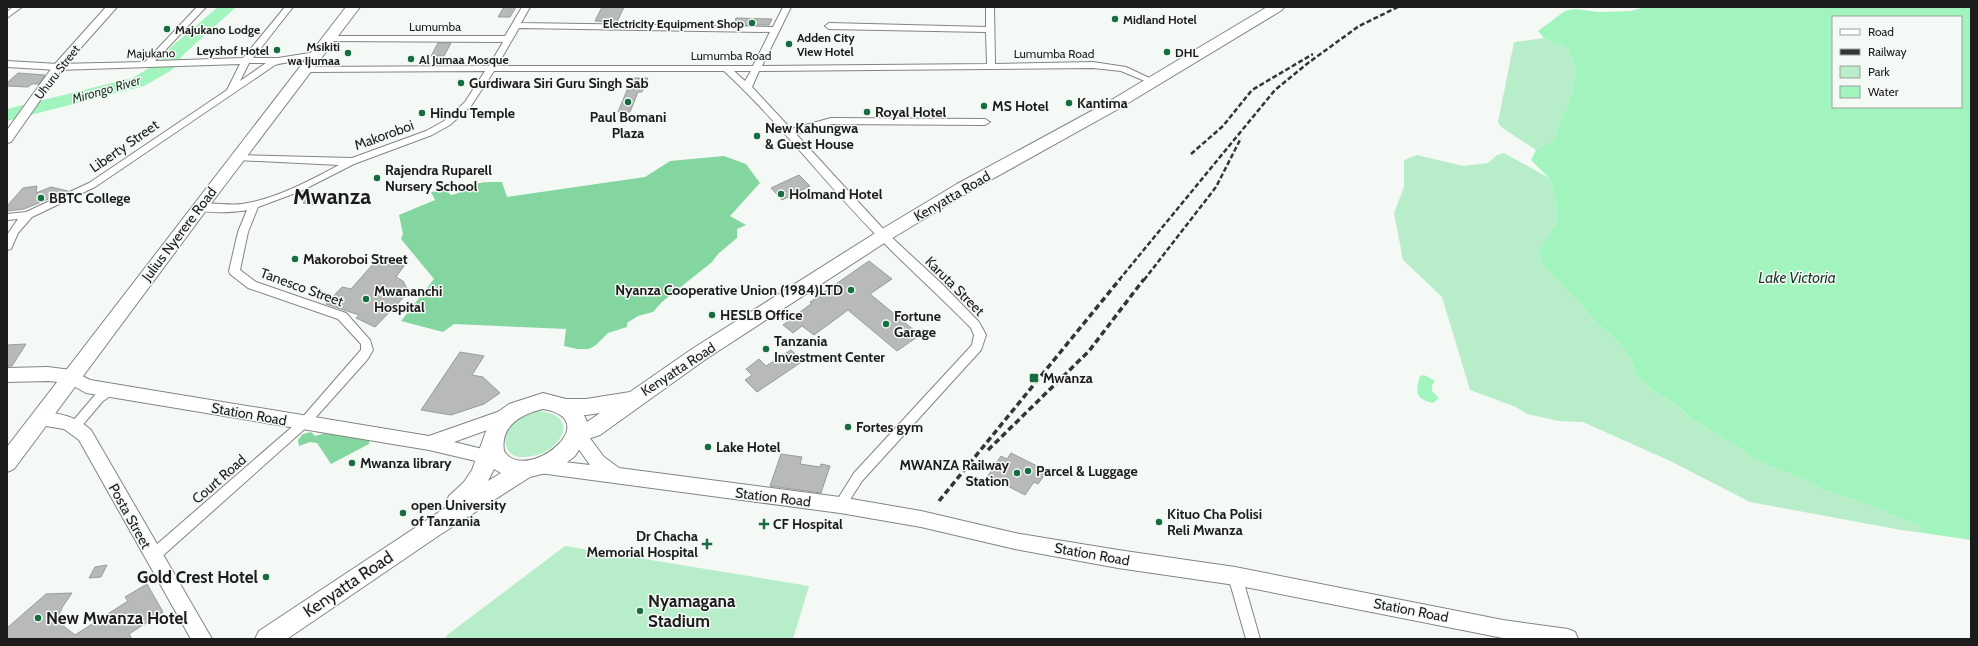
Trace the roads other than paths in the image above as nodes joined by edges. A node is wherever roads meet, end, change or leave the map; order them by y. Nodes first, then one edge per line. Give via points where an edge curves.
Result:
1 (18, 7) edge
2 (112, 7) edge
3 (202, 7) edge
4 (289, 7) edge
5 (353, 7) edge
6 (526, 7) edge
7 (787, 7) edge
8 (990, 7) edge
9 (1277, 7) edge
10 (7, 16) edge
11 (516, 25) junction
12 (829, 26) dead end
13 (776, 30) junction
14 (990, 30) junction
15 (329, 38) junction
16 (508, 39) junction
17 (280, 60) junction
18 (244, 62) junction
19 (311, 62) junction
20 (7, 64) edge
21 (150, 65) junction
22 (991, 66) junction
23 (58, 67) junction
24 (725, 67) junction
25 (757, 67) junction
26 (492, 68) junction
27 (1152, 82) junction
28 (747, 87) junction
29 (231, 90) junction
30 (985, 122) dead end
31 (789, 133) junction
32 (7, 140) edge
33 (237, 157) junction
34 (353, 161) junction
35 (254, 205) junction
36 (200, 207) junction
37 (28, 215) junction
38 (7, 217) edge
39 (883, 236) junction
40 (7, 246) edge
41 (7, 375) edge
42 (71, 377) junction
43 (111, 390) junction
44 (635, 398) junction
45 (566, 407) junction
46 (506, 416) junction
47 (40, 419) junction
48 (304, 423) junction
49 (76, 426) junction
50 (577, 434) junction
51 (429, 443) junction
52 (492, 452) junction
53 (7, 463) edge
54 (531, 468) junction
55 (615, 475) junction
56 (840, 505) junction
57 (430, 529) junction
58 (153, 556) junction
59 (1235, 576) junction
60 (202, 639) edge
61 (267, 639) edge
62 (1253, 639) edge
63 (1568, 639) edge

1 - 10 street
2 - 23 street, Uhuru Street
3 - 21 street
4 - 18 street
5 - 15 highway, Julius Nyerere Road
6 - 11 street
7 - 13 street
8 - 14 street
9 - 27 highway, Kenyatta Road
11 - 13 street
11 - 16 street
12 - 14 street
13 - 25 street
14 - 22 street
15 - 16 street, Lumumba
15 - 19 highway, Julius Nyerere Road
16 - 26 street
17 - 18 street, Majukano
17 - 19 street, Liberty Street
17 - 29 street, Liberty Street
18 - 21 street, Majukano
18 - 29 street
19 - 26 street, Lumumba Road
19 - 33 highway, Julius Nyerere Road
20 - 23 street, Majukano
21 - 23 street, Majukano
22 - 25 street, Lumumba Road
22 - 27 street, Lumumba Road via 1109,66 1123,69
23 - 32 street, Uhuru Street
24 - 25 street, Lumumba Road
24 - 26 street, Lumumba Road
24 - 28 street, Karuta Street
25 - 28 street
26 - 34 street, Makoroboi via 468,104 447,123 409,141
27 - 39 highway, Kenyatta Road
28 - 31 street, Karuta Street
29 - 37 street, Liberty Street via 92,185
30 - 31 street via 832,121
31 - 39 street, Karuta Street
33 - 34 street, Makoroboi
33 - 36 highway, Julius Nyerere Road
34 - 35 street, Makoroboi via 324,177
35 - 36 street, Makoroboi via 234,208
35 - 48 street, Tanesco Street via 243,232 234,271 252,285 342,316 366,344 367,350 363,357
36 - 42 highway, Julius Nyerere Road
37 - 38 street
37 - 40 street via 14,231
39 - 44 highway, Kenyatta Road
39 - 56 street, Karuta Street via 938,287 975,325 980,335 977,346 858,477
41 - 42 main road via 48,374
42 - 43 main road, Station Road via 86,386
42 - 47 highway, Julius Nyerere Road
43 - 48 main road, Station Road
43 - 49 street via 92,406
44 - 45 highway, Kenyatta Road via 602,405
44 - 50 highway, Kenyatta Road via 593,429
45 - 46 highway via 549,402 530,403
45 - 50 highway via 573,414
46 - 51 main road, Station Road
46 - 52 highway via 498,426
47 - 49 main road via 61,420
47 - 53 highway, Julius Nyerere Road
48 - 51 main road, Station Road
48 - 58 street, Court Road
49 - 58 main road, Posta Street via 85,435
50 - 54 highway via 562,454 551,462
50 - 55 main road, Station Road via 598,462
51 - 52 main road, Station Road
52 - 54 highway via 503,464 511,468
52 - 57 highway, Kenyatta Road via 474,487
54 - 55 main road, Station Road
54 - 57 highway, Kenyatta Road
55 - 56 main road, Station Road
56 - 59 main road, Station Road via 921,519 1016,541
57 - 61 highway, Kenyatta Road
58 - 60 main road, Posta Street
59 - 62 street
59 - 63 main road, Station Road via 1503,629

